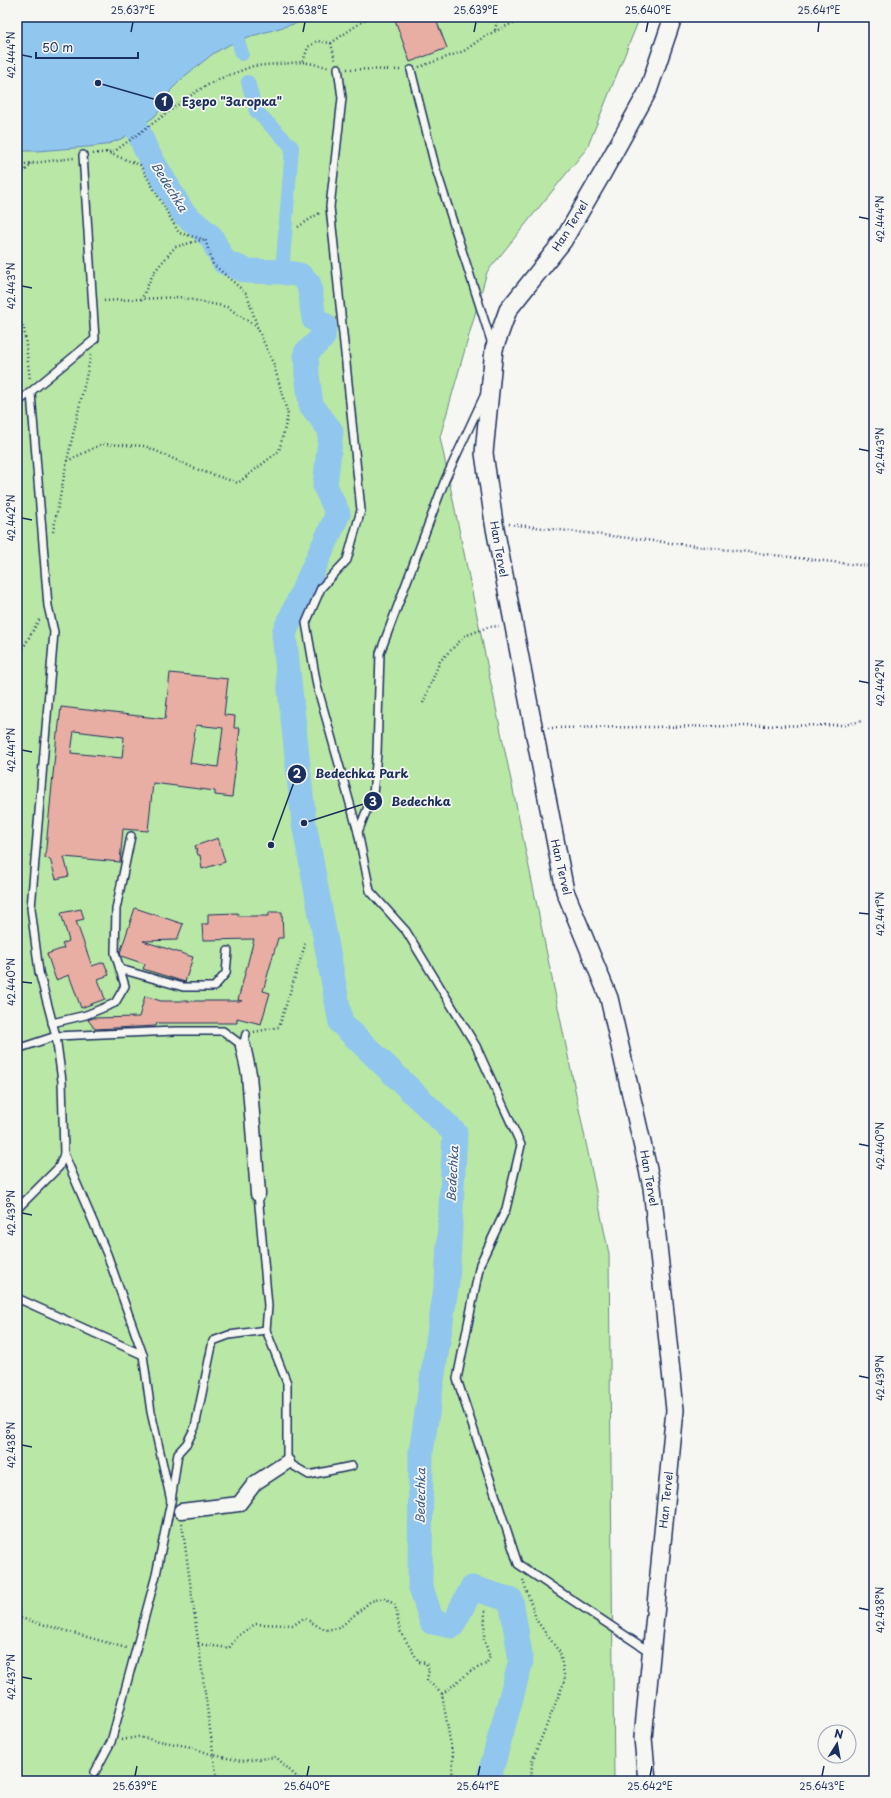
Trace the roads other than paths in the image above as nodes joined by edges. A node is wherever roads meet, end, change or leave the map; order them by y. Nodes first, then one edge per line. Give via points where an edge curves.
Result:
1 (673, 17) edge
2 (338, 68) road end
3 (410, 70) road end
4 (84, 155) road end
5 (494, 349) junction
6 (490, 382) junction
7 (31, 393) junction
8 (17, 403) edge
9 (358, 832) junction
10 (132, 836) dead end
11 (228, 951) dead end
12 (120, 969) junction
13 (52, 1023) junction
14 (56, 1036) junction
15 (245, 1040) joint
16 (17, 1049) edge
17 (64, 1154) junction
18 (258, 1194) joint
19 (17, 1209) edge
20 (17, 1298) edge
21 (266, 1330) junction
22 (143, 1356) junction
23 (287, 1462) junction
24 (352, 1466) dead end
25 (171, 1501) junction
26 (181, 1511) road end
27 (650, 1652) junction
28 (95, 1772) dead end
29 (647, 1781) edge

1 - 5 street, Han Tervel via 648,91 563,241 508,310
2 - 9 lane via 342,98 330,207 361,510 347,560 321,588 306,623 317,686
3 - 5 lane via 434,166
4 - 7 lane via 95,339
5 - 6 street, Han Tervel
6 - 9 lane via 445,480 380,653 377,754 373,794
6 - 27 street, Han Tervel via 484,453 494,523 565,892 609,998 652,1187 675,1410
7 - 8 lane
7 - 13 lane via 48,606 54,632 31,908 39,972
9 - 27 lane via 370,891 406,931 476,1046 521,1145 506,1210 480,1264 457,1379 518,1564
10 - 12 lane via 116,910 115,953
11 - 12 lane via 226,973 214,987 183,987
12 - 13 lane via 125,986 115,1003 86,1015
13 - 14 lane
14 - 15 lane via 175,1030 222,1031
14 - 16 lane
14 - 17 lane via 62,1081
15 - 18 street
17 - 19 lane via 58,1167
17 - 22 lane via 107,1254
18 - 21 lane via 268,1306
20 - 22 lane
21 - 23 lane via 287,1384
21 - 25 lane via 213,1340 195,1427 178,1453
22 - 25 lane via 151,1412
23 - 24 lane via 309,1475
23 - 26 street via 255,1483 238,1504
25 - 28 lane via 156,1575 111,1742
27 - 29 street, Han Tervel via 643,1738

